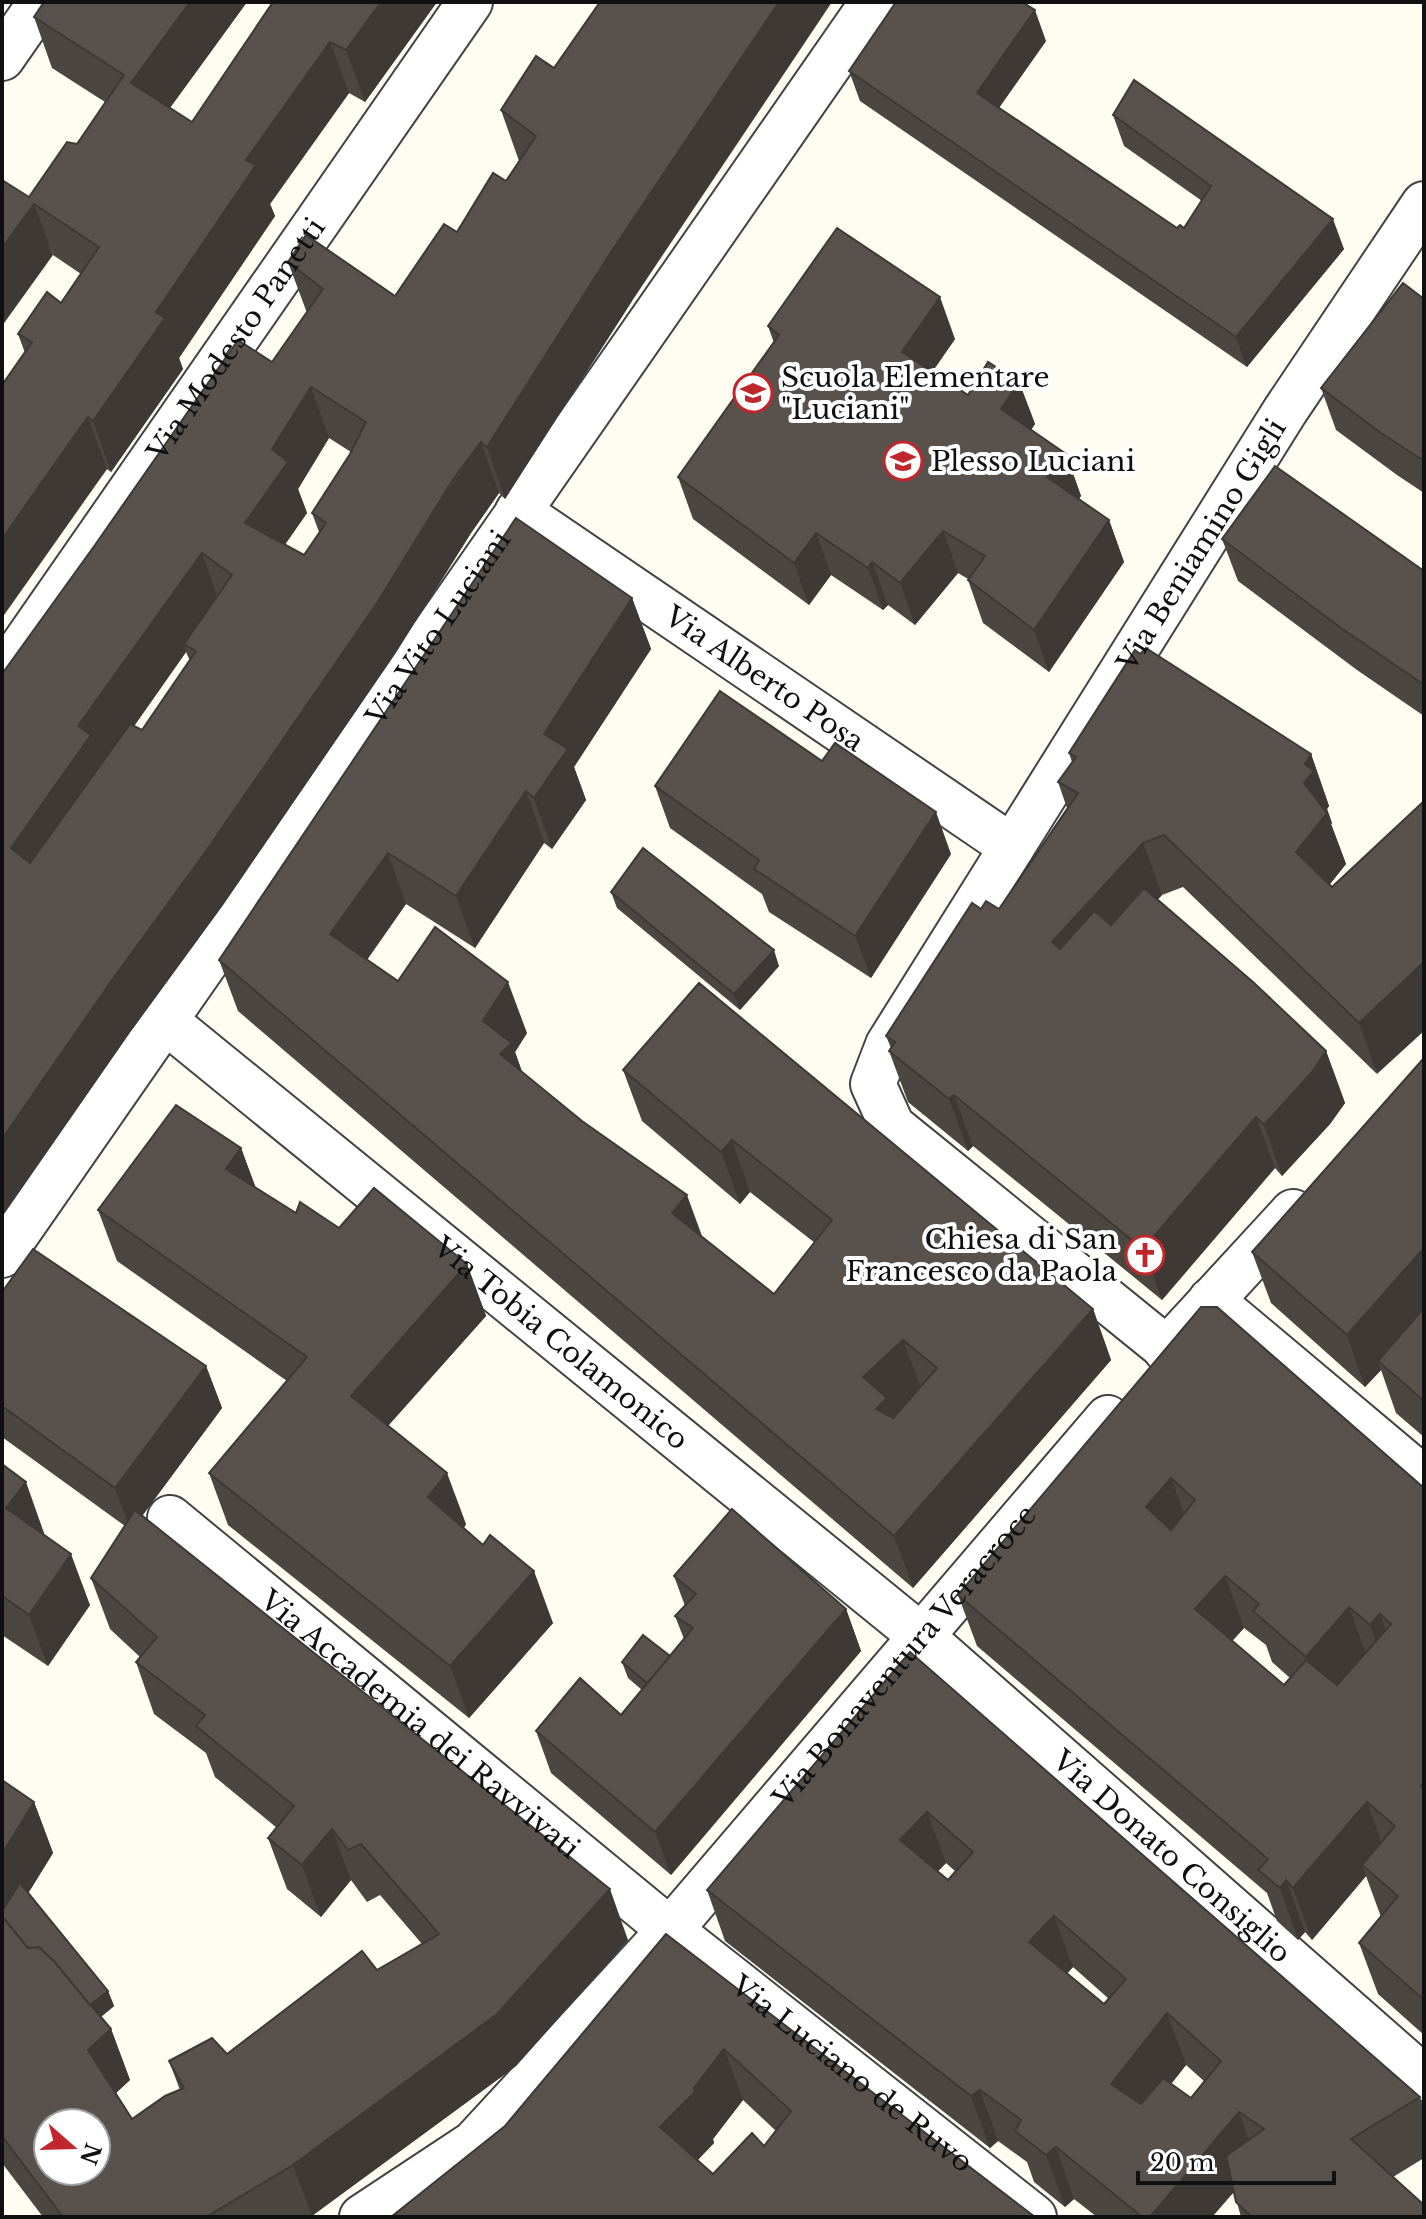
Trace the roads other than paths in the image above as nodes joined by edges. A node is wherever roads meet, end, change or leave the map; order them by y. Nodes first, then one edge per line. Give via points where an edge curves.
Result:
1 (41, 2) edge
2 (470, 2) edge
3 (873, 2) edge
4 (2, 58) edge
5 (1424, 204) edge
6 (518, 511) junction
7 (2, 676) edge
8 (1012, 847) junction
9 (164, 1020) junction
10 (1317, 1186) edge
11 (2, 1255) edge
12 (1211, 1300) junction
13 (1167, 1349) junction
14 (1424, 1479) edge
15 (170, 1518) dead end
16 (921, 1636) junction
17 (670, 1930) junction
18 (1424, 2078) edge
19 (362, 2217) edge
20 (1034, 2217) edge

1 - 4 street
2 - 7 street, Via Modesto Panetti
3 - 6 street, Via Vito Luciani
5 - 8 street, Via Beniamino Gigli via 1285,411
6 - 8 street, Via Alberto Posa
6 - 9 street, Via Vito Luciani
8 - 13 street, Via Beniamino Gigli via 888,1045 873,1084 892,1126
9 - 11 street, Via Vito Luciani
9 - 16 street, Via Tobia Colamonico
10 - 12 street, Via Bonaventura Veracroce
12 - 13 street, Via Bonaventura Veracroce
12 - 14 street
13 - 16 street, Via Bonaventura Veracroce
15 - 17 street, Via Accademia dei Ravvivati
16 - 17 street, Via Bonaventura Veracroce
16 - 18 street, Via Donato Consiglio
17 - 19 street, Via Bonaventura Veracroce via 474,2143
17 - 20 street, Via Luciano de Ruvo

